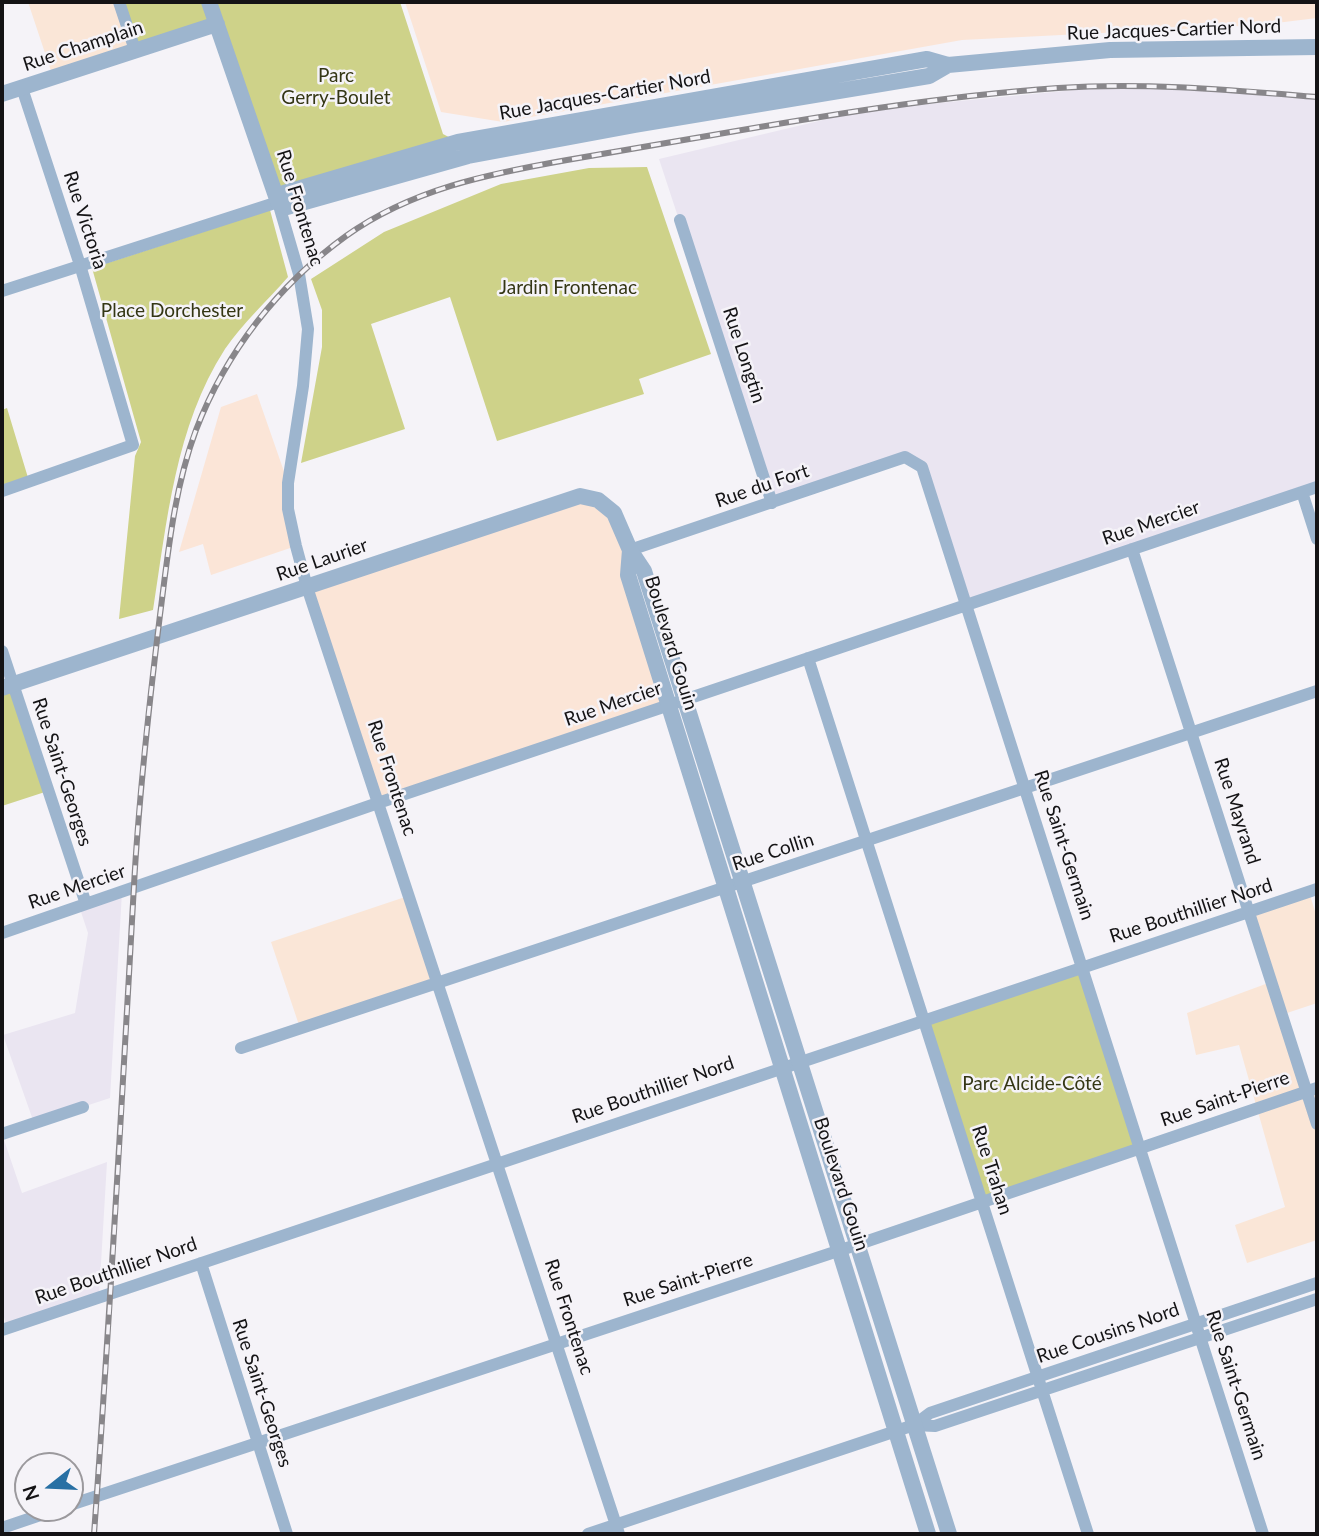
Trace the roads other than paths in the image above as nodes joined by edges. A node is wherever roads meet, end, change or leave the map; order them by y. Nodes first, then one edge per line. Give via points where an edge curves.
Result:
1 (119, 2) edge
2 (209, 2) edge
3 (217, 24) junction
4 (1317, 47) edge
5 (135, 50) junction
6 (22, 88) junction
7 (2, 94) edge
8 (278, 202) junction
9 (680, 220) dead end
10 (80, 265) junction
11 (2, 291) edge
12 (905, 457) joint
13 (1317, 487) edge
14 (2, 491) edge
15 (1303, 492) junction
16 (772, 503) junction
17 (1317, 539) edge
18 (631, 550) junction
19 (1132, 550) junction
20 (307, 587) junction
21 (968, 605) junction
22 (2, 651) edge
23 (808, 659) junction
24 (7, 686) edge
25 (1317, 691) edge
26 (685, 700) junction
27 (668, 705) junction
28 (1191, 733) junction
29 (1026, 788) junction
30 (378, 803) junction
31 (866, 841) junction
32 (743, 882) junction
33 (726, 888) junction
34 (1317, 889) edge
35 (86, 904) junction
36 (1249, 912) junction
37 (2, 933) edge
38 (1083, 967) junction
39 (437, 983) junction
40 (923, 1020) junction
41 (241, 1048) dead end
42 (799, 1062) junction
43 (782, 1067) junction
44 (1312, 1089) edge
45 (83, 1107) dead end
46 (1317, 1124) edge
47 (2, 1134) edge
48 (1141, 1148) junction
49 (496, 1163) junction
50 (982, 1202) junction
51 (857, 1244) junction
52 (840, 1250) junction
53 (201, 1263) junction
54 (1317, 1283) edge
55 (1317, 1299) edge
56 (1196, 1323) junction
57 (2, 1330) edge
58 (1201, 1338) junction
59 (556, 1344) junction
60 (1038, 1377) junction
61 (1042, 1391) junction
62 (914, 1425) junction
63 (896, 1431) junction
64 (258, 1443) junction
65 (84, 1500) edge
66 (20, 1522) edge
67 (2, 1528) edge
68 (617, 1530) edge
69 (286, 1534) edge
70 (587, 1534) edge
71 (928, 1534) edge
72 (948, 1534) edge
73 (1088, 1534) edge
74 (1263, 1534) edge

1 - 5 street
2 - 3 street, Rue Frontenac
3 - 5 street, Rue Champlain
3 - 8 street, Rue Frontenac
4 - 8 street, Rue Jacques-Cartier Nord via 1110,50 948,65 929,76 468,156 287,207
5 - 6 street, Rue Champlain
6 - 7 street, Rue Champlain
6 - 10 street, Rue Victoria
8 - 10 street, Rue Jacques-Cartier Nord
8 - 20 street, Rue Frontenac via 299,274 308,329 288,483 288,509
9 - 16 street, Rue Longtin
10 - 11 street, Rue Jacques-Cartier Nord
10 - 14 street, Rue Victoria via 133,445
12 - 16 street, Rue du Fort
12 - 21 street, Rue Saint-Germain via 922,467
13 - 15 street, Rue Mercier
15 - 17 street
15 - 19 street, Rue Mercier
16 - 18 street, Rue du Fort
18 - 20 street, Rue Laurier via 614,513 598,499 580,496
18 - 26 street, Boulevard Gouin via 644,571
18 - 27 street, Boulevard Gouin via 628,575
19 - 21 street, Rue Mercier
19 - 28 street, Rue Mayrand
20 - 24 street, Rue Laurier
20 - 30 street, Rue Frontenac
21 - 23 street, Rue Mercier
21 - 29 street, Rue Saint-Germain
22 - 24 street, Rue Saint-Georges
23 - 26 street, Rue Mercier
23 - 31 street, Rue Trahan
24 - 35 street, Rue Saint-Georges
25 - 28 street, Rue Collin
26 - 27 street, Rue Mercier
26 - 32 street, Boulevard Gouin
27 - 30 street, Rue Mercier
27 - 33 street, Boulevard Gouin
28 - 29 street, Rue Collin
28 - 36 street, Rue Mayrand
29 - 31 street, Rue Collin
29 - 38 street, Rue Saint-Germain
30 - 35 street, Rue Mercier
30 - 39 street, Rue Frontenac
31 - 32 street, Rue Collin
31 - 40 street, Rue Trahan
32 - 33 street, Rue Collin
32 - 42 street, Boulevard Gouin
33 - 39 street, Rue Collin
33 - 43 street, Boulevard Gouin
34 - 36 street, Rue Bouthillier Nord
35 - 37 street, Rue Mercier
36 - 38 street, Rue Bouthillier Nord
36 - 44 street, Rue Mayrand
38 - 40 street, Rue Bouthillier Nord
38 - 48 street, Rue Saint-Germain
39 - 41 street, Rue Collin
39 - 49 street, Rue Frontenac
40 - 42 street, Rue Bouthillier Nord
40 - 50 street, Rue Trahan
42 - 43 street, Rue Bouthillier Nord
42 - 51 street, Boulevard Gouin
43 - 49 street, Rue Bouthillier Nord
43 - 52 street, Boulevard Gouin
44 - 46 street, Rue Mayrand
44 - 48 street, Rue Saint-Pierre
45 - 47 street
48 - 50 street, Rue Saint-Pierre
48 - 56 street, Rue Saint-Germain
49 - 53 street, Rue Bouthillier Nord
49 - 59 street, Rue Frontenac
50 - 51 street, Rue Saint-Pierre
50 - 60 street, Rue Trahan
51 - 52 street, Rue Saint-Pierre
51 - 62 street, Boulevard Gouin
52 - 59 street, Rue Saint-Pierre
52 - 63 street, Boulevard Gouin
53 - 57 street, Rue Bouthillier Nord
53 - 64 street, Rue Saint-Georges
54 - 56 street, Rue Cousins Nord
55 - 58 street, Rue Cousins Nord
56 - 58 street, Rue Saint-Germain
56 - 60 street, Rue Cousins Nord
58 - 61 street, Rue Cousins Nord
58 - 74 street, Rue Saint-Germain
59 - 64 street, Rue Saint-Pierre
59 - 68 street, Rue Frontenac
60 - 61 street, Rue Trahan
60 - 62 street, Rue Cousins Nord via 930,1413
61 - 62 street, Rue Cousins Nord via 936,1426
61 - 73 street, Rue Trahan
62 - 63 street, Rue Cousins Nord
62 - 72 street, Boulevard Gouin
63 - 68 street, Rue Cousins Nord
63 - 71 street, Boulevard Gouin
64 - 65 street, Rue Saint-Pierre
64 - 69 street, Rue Saint-Georges
66 - 67 street
68 - 70 street, Rue Cousins Nord

